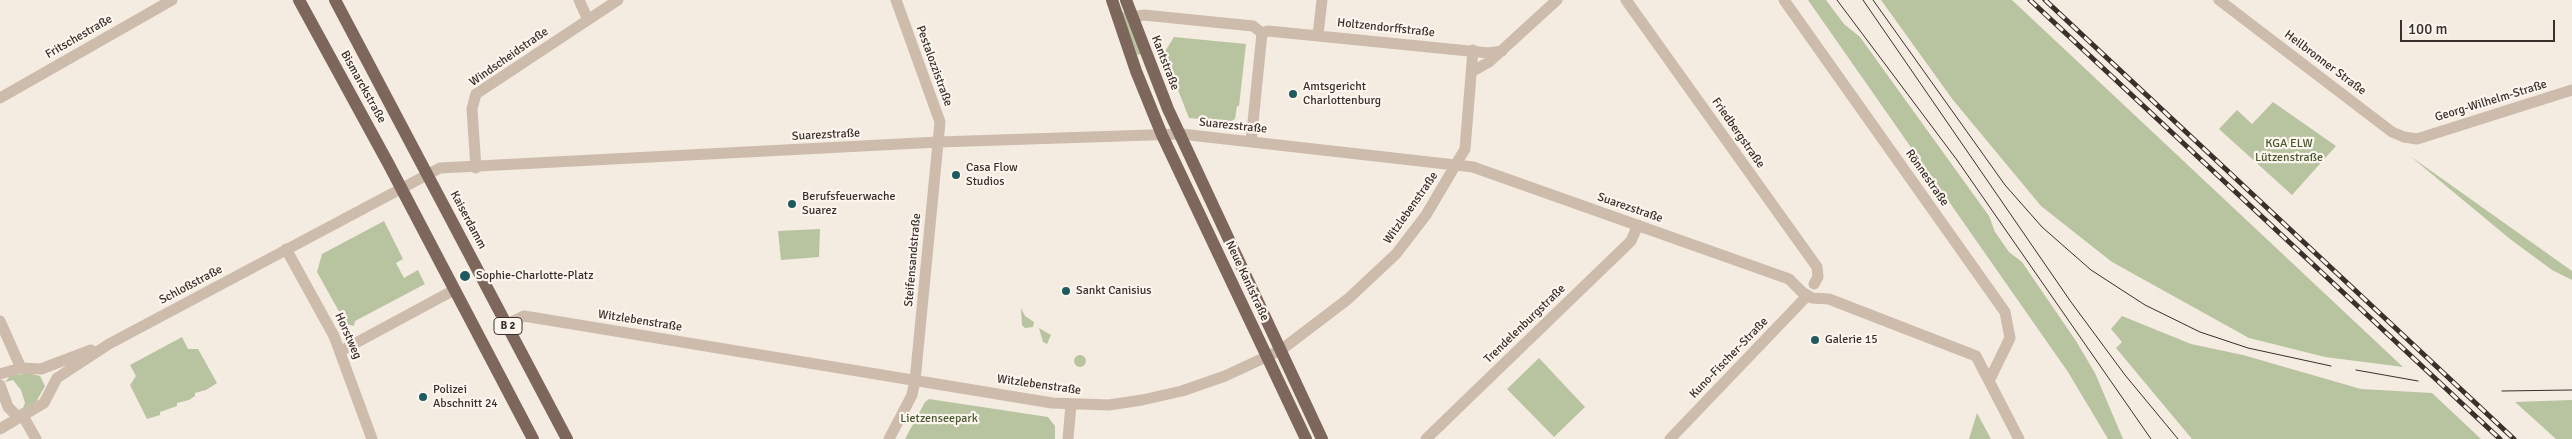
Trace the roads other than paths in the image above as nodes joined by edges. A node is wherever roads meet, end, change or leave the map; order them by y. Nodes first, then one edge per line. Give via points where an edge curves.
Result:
1 (172, 0) edge
2 (299, 0) edge
3 (335, 0) edge
4 (579, 0) edge
5 (618, 0) edge
6 (896, 0) edge
7 (1112, 0) edge
8 (1126, 0) edge
9 (1322, 0) edge
10 (1557, 0) edge
11 (1626, 0) edge
12 (1784, 0) edge
13 (2219, 0) edge
14 (1133, 17) junction
15 (588, 20) junction
16 (1265, 32) junction
17 (1318, 35) junction
18 (1473, 50) junction
19 (1502, 51) junction
20 (1473, 71) junction
21 (2572, 90) edge
22 (0, 98) edge
23 (1181, 134) junction
24 (1162, 135) junction
25 (2417, 139) joint
26 (938, 142) junction
27 (1251, 142) junction
28 (1457, 164) junction
29 (476, 168) junction
30 (428, 174) junction
31 (401, 188) junction
32 (1638, 225) junction
33 (286, 249) junction
34 (1814, 284) dead end
35 (454, 290) junction
36 (1807, 296) junction
37 (0, 320) edge
38 (507, 324) junction
39 (109, 344) junction
40 (1281, 350) junction
41 (341, 351) junction
42 (1268, 357) junction
43 (21, 368) junction
44 (41, 369) junction
45 (0, 374) edge
46 (1987, 378) junction
47 (915, 381) junction
48 (0, 385) edge
49 (51, 386) junction
50 (1071, 404) junction
51 (23, 416) junction
52 (0, 429) edge
53 (36, 439) edge
54 (372, 439) edge
55 (533, 439) edge
56 (567, 439) edge
57 (889, 439) edge
58 (1068, 439) edge
59 (1306, 439) edge
60 (1322, 439) edge
61 (1426, 439) edge
62 (1670, 439) edge
63 (2019, 439) edge

1 - 22 street, Fritschestraße
2 - 31 main road, Bismarckstraße / B 2
3 - 30 main road, Bismarckstraße / B 2
4 - 15 street
5 - 15 street, Windscheidstraße
6 - 26 street, Pestalozzistraße via 940,122
7 - 24 main road
8 - 14 main road, Kantstraße
9 - 17 street
10 - 19 street
11 - 34 street, Friedbergstraße via 1817,267 1818,277
12 - 46 street, Rönnestraße via 2005,312 2010,338
13 - 25 street, Heilbronner Straße via 2392,132
14 - 16 street, Holtzendorffstraße via 1144,15 1253,26
14 - 23 main road, Kantstraße via 1160,91
15 - 29 street, Windscheidstraße via 476,94 472,109
16 - 17 street, Holtzendorffstraße
16 - 27 street
17 - 18 street, Holtzendorffstraße
18 - 19 street, Holtzendorffstraße
18 - 20 street, Witzlebenstraße
19 - 20 street
20 - 28 street, Witzlebenstraße via 1465,149
21 - 25 street, Georg-Wilhelm-Straße
23 - 24 street, Suarezstraße
23 - 27 street, Suarezstraße
23 - 40 main road, Neue Kantstraße
24 - 26 street, Suarezstraße
24 - 42 main road, Neue Kantstraße
26 - 29 street, Suarezstraße
26 - 47 street, Steifensandstraße
27 - 28 street, Suarezstraße
28 - 32 street, Suarezstraße
28 - 40 street, Witzlebenstraße via 1426,215 1396,254 1348,299
29 - 30 street, Suarezstraße via 440,168
30 - 31 street, Suarezstraße
30 - 38 main road, Kaiserdamm / B 2
31 - 33 street, Schloßstraße
31 - 35 main road, B 2
32 - 36 street, Suarezstraße via 1789,278
32 - 61 street, Trendelenburgstraße via 1631,240
33 - 39 street, Schloßstraße
33 - 41 street, Horstweg
35 - 41 street
35 - 55 main road, B 2
36 - 46 street via 1829,299 1976,356
36 - 62 street, Kuno-Fischer-Straße
37 - 43 street
38 - 47 street, Witzlebenstraße via 524,316
38 - 56 main road, Kaiserdamm / B 2
39 - 44 street, Schloßstraße
39 - 49 street, Schloßstraße via 57,378
40 - 42 street, Witzlebenstraße
40 - 60 main road, Neue Kantstraße
41 - 54 street, Horstweg
42 - 50 street, Witzlebenstraße via 1174,393 1109,405
42 - 59 main road, Neue Kantstraße
43 - 44 street, Schloßstraße
43 - 45 street, Schloßstraße
44 - 49 street
46 - 63 street
47 - 50 street, Witzlebenstraße
47 - 57 street, Steifensandstraße via 912,395
48 - 51 street via 8,406
49 - 51 street, Schloßstraße via 44,403
50 - 58 street
51 - 52 street, Schloßstraße
51 - 53 street

